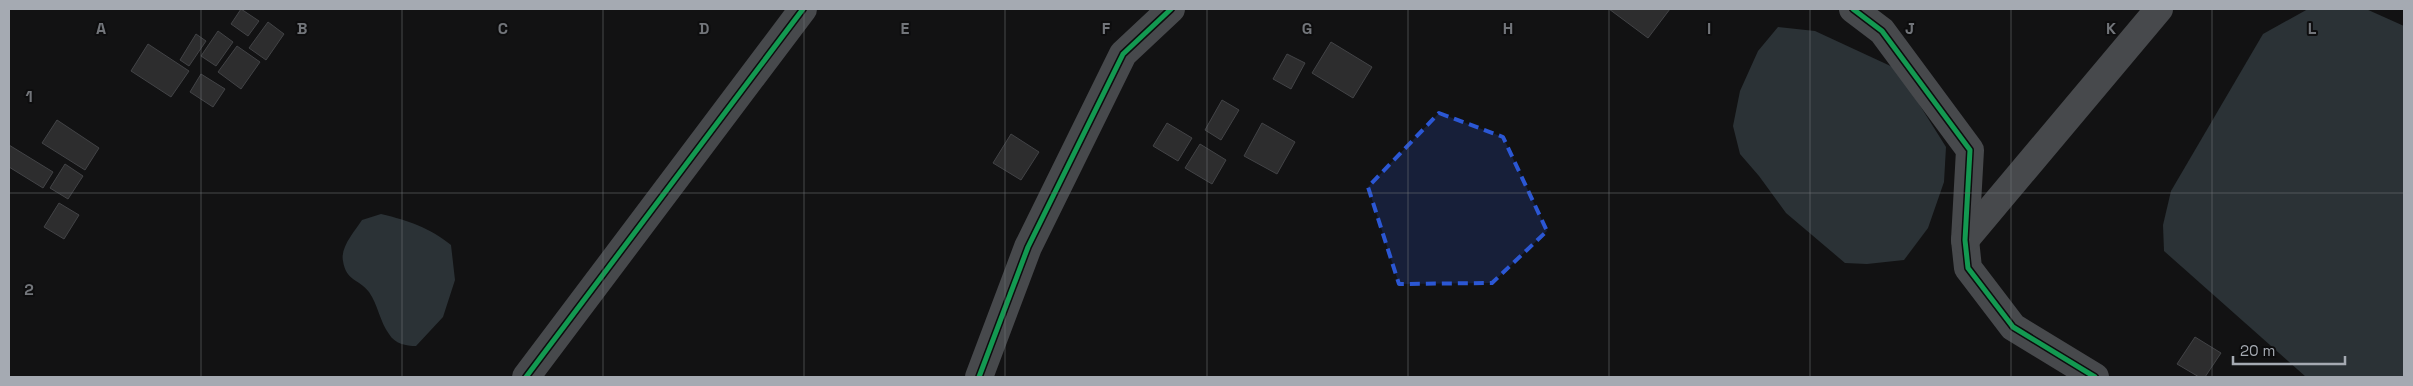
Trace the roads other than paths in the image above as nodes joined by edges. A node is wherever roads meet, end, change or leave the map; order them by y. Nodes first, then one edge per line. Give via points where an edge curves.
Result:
1 (802, 9) edge
2 (1171, 9) edge
3 (1853, 9) edge
4 (2159, 9) edge
5 (1965, 240) junction
6 (526, 377) edge
7 (979, 377) edge
8 (2095, 377) edge

1 - 6 street
2 - 7 street via 1123,54 1028,247
3 - 5 street via 1882,31 1970,150
4 - 5 street
5 - 8 street via 1968,268 2013,327

